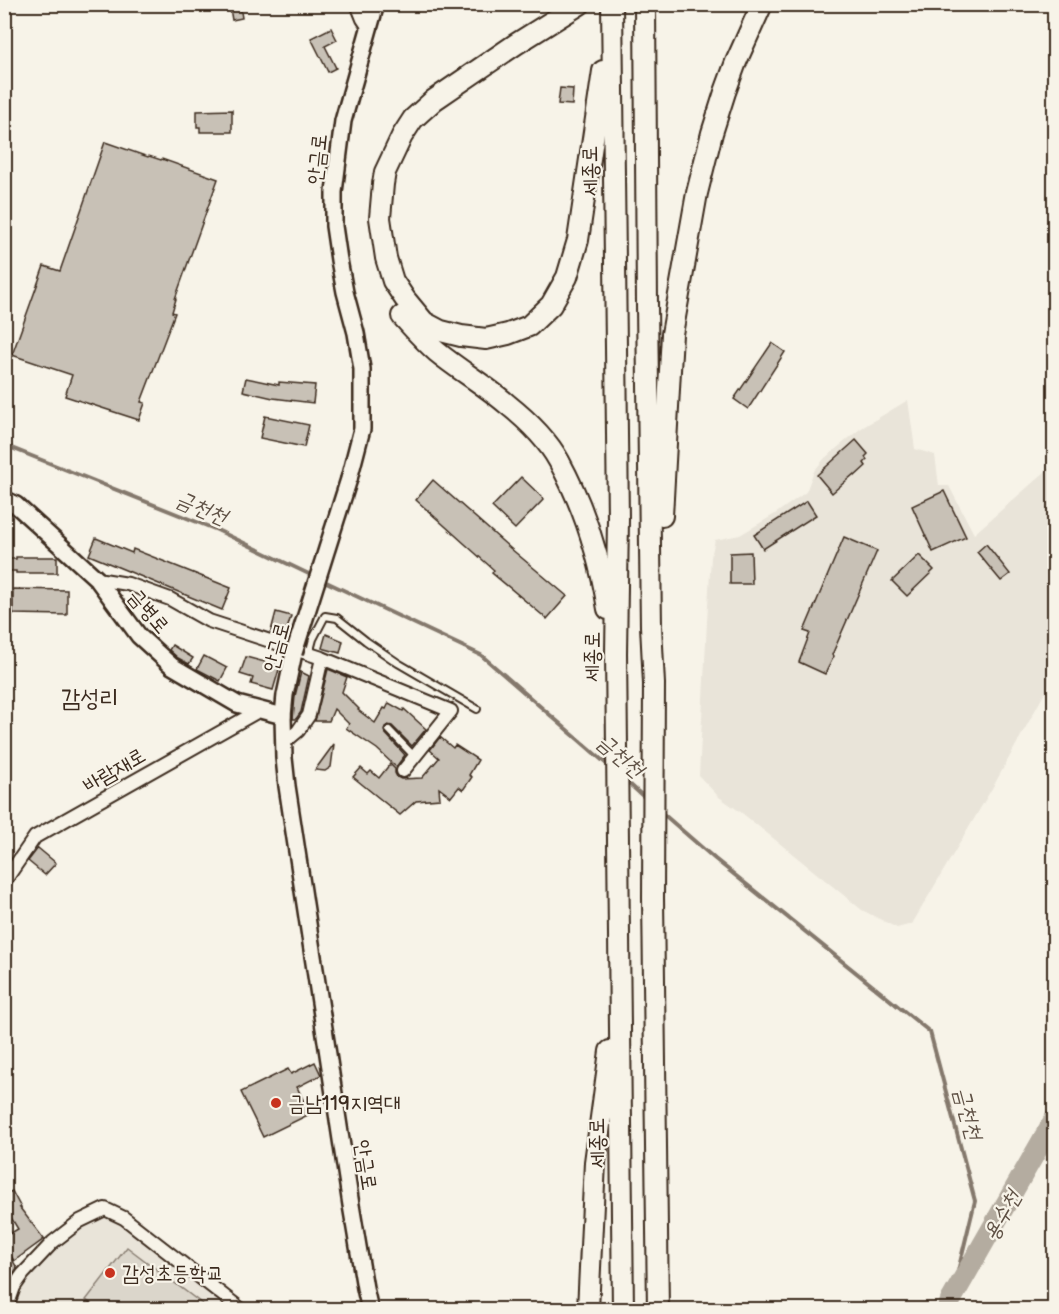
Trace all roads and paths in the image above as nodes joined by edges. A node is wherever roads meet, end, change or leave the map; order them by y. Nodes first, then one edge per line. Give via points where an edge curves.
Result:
1 (357, 4) edge
2 (376, 4) edge
3 (555, 4) edge
4 (580, 4) edge
5 (645, 4) edge
6 (762, 4) edge
7 (777, 4) edge
8 (612, 10) edge
9 (369, 28) junction
10 (735, 62) junction
11 (4, 499) edge
12 (97, 579) junction
13 (651, 626) junction
14 (616, 653) junction
15 (302, 654) junction
16 (322, 658) junction
17 (477, 709) dead end
18 (260, 710) junction
19 (283, 716) junction
20 (389, 730) dead end
21 (285, 742) junction
22 (415, 756) junction
23 (403, 771) dead end
24 (4, 882) edge
25 (620, 986) junction
26 (8, 1304) edge
27 (242, 1310) edge
28 (370, 1310) edge
29 (588, 1310) edge
30 (623, 1310) edge
31 (658, 1310) edge

1 - 9 street
2 - 9 street, 안금로
3 - 14 highway via 450,73 403,113 380,154 368,220 373,265 396,309 438,352 506,402 536,430 559,460 594,544
4 - 8 highway via 434,100 413,119 385,172 380,218 393,281 424,322 441,331 486,339 529,326 551,305 567,278 578,240
5 - 13 highway
6 - 10 highway
7 - 10 highway
8 - 14 highway, 세종로
9 - 15 street, 안금로, bridge via 343,121 334,192 339,260 362,369 362,429
10 - 13 highway via 697,193 672,334
11 - 12 street, 금병로
12 - 15 street via 160,595 210,621
12 - 18 street, 금병로 via 138,636 172,666 237,704
13 - 31 highway
14 - 25 highway, 세종로
15 - 16 street
15 - 17 lane via 325,616 337,618 398,663
15 - 19 street, 안금로 via 285,695
16 - 21 street via 309,715
16 - 22 street via 451,711
18 - 19 street, 금병로
18 - 24 street, 바람재로 via 35,837
19 - 21 street, 안금로
20 - 22 lane
21 - 28 street, 안금로 via 287,786
22 - 23 street
25 - 29 highway via 595,1162
25 - 30 highway, 세종로
26 - 27 street via 23,1274 53,1242 80,1221 105,1209 124,1218

